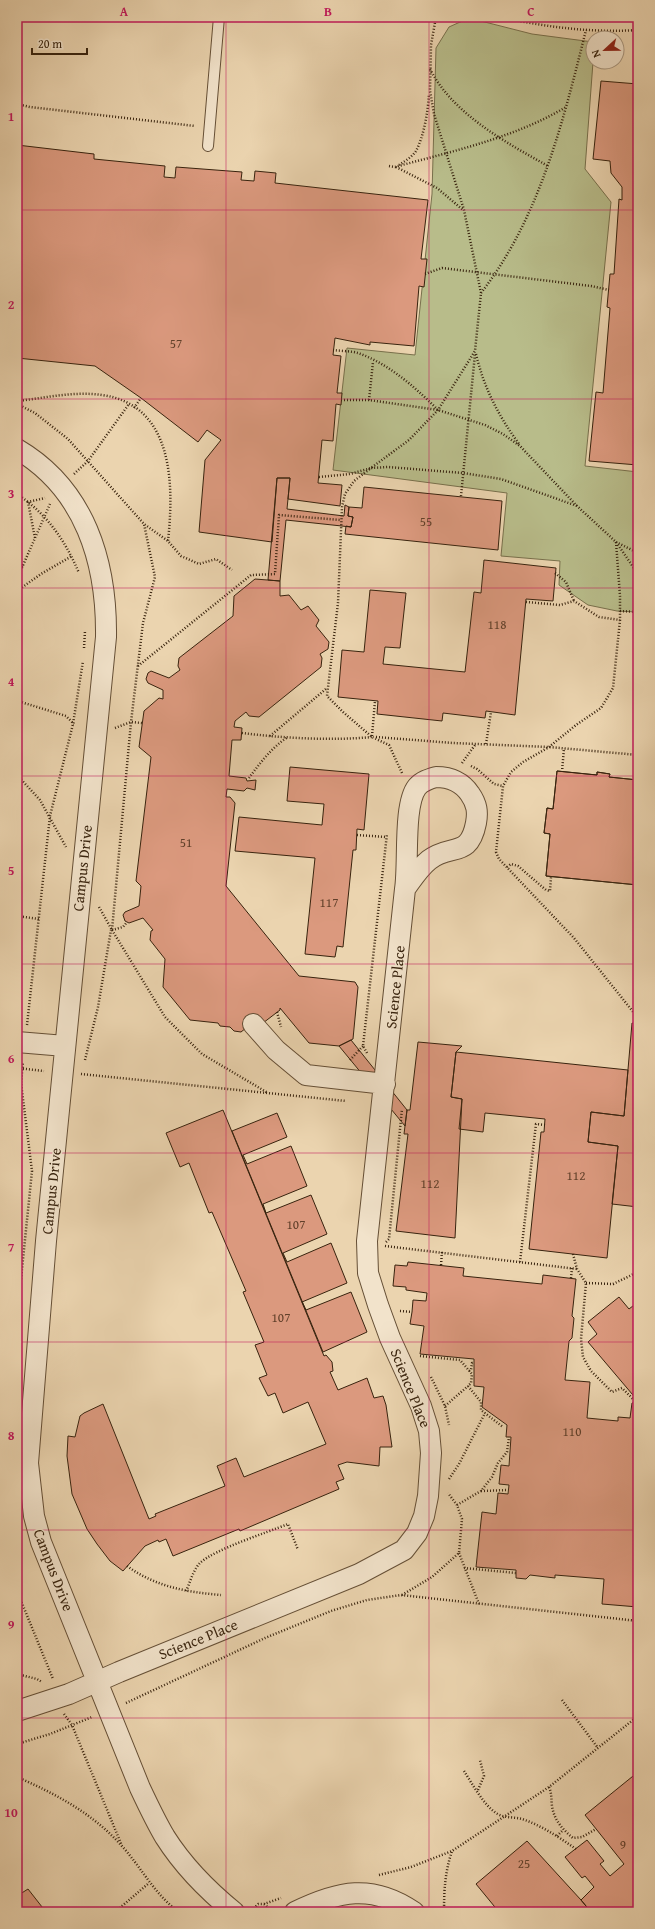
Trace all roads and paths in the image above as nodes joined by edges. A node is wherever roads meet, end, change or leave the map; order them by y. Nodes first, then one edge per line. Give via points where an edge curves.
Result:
1 (219, 17) edge
2 (436, 17) edge
3 (500, 17) edge
4 (586, 30) edge
5 (638, 30) edge
6 (625, 31) edge
7 (585, 34) edge
8 (429, 68) junction
9 (430, 91) junction
10 (17, 104) edge
11 (567, 107) junction
12 (210, 127) junction
13 (501, 137) junction
14 (208, 146) dead end
15 (446, 153) junction
16 (389, 166) dead end
17 (548, 166) junction
18 (395, 167) junction
19 (464, 210) junction
20 (477, 273) junction
21 (424, 274) dead end
22 (495, 275) junction
23 (608, 290) dead end
24 (481, 293) junction
25 (333, 350) dead end
26 (475, 351) junction
27 (374, 362) junction
28 (141, 398) dead end
29 (341, 400) dead end
30 (369, 400) junction
31 (17, 401) edge
32 (17, 404) edge
33 (134, 408) junction
34 (438, 410) junction
35 (468, 420) junction
36 (520, 446) junction
37 (17, 449) edge
38 (371, 468) junction
39 (463, 473) junction
40 (319, 477) dead end
41 (17, 494) edge
42 (461, 496) dead end
43 (47, 497) dead end
44 (28, 502) junction
45 (577, 506) junction
46 (341, 520) junction
47 (144, 524) junction
48 (35, 540) dead end
49 (168, 541) junction
50 (616, 542) junction
51 (638, 553) edge
52 (72, 556) junction
53 (17, 563) edge
54 (23, 567) dead end
55 (232, 570) dead end
56 (556, 573) dead end
57 (638, 574) edge
58 (81, 579) dead end
59 (17, 591) edge
60 (574, 601) junction
61 (526, 602) dead end
62 (620, 611) junction
63 (638, 612) edge
64 (620, 620) junction
65 (85, 630) dead end
66 (84, 650) dead end
67 (83, 657) dead end
68 (138, 666) junction
69 (327, 688) junction
70 (17, 699) edge
71 (375, 701) dead end
72 (491, 712) dead end
73 (73, 724) junction
74 (242, 733) dead end
75 (269, 736) junction
76 (289, 736) junction
77 (372, 736) junction
78 (475, 744) junction
79 (486, 744) junction
80 (548, 747) junction
81 (564, 748) junction
82 (638, 755) edge
83 (462, 764) dead end
84 (562, 772) dead end
85 (402, 773) dead end
86 (17, 775) edge
87 (249, 778) dead end
88 (50, 816) junction
89 (357, 835) dead end
90 (386, 837) dead end
91 (408, 839) junction
92 (67, 849) dead end
93 (439, 854) junction
94 (507, 867) junction
95 (551, 877) dead end
96 (406, 889) junction
97 (96, 903) dead end
98 (17, 916) edge
99 (39, 919) junction
100 (127, 922) dead end
101 (112, 930) junction
102 (638, 1018) edge
103 (253, 1024) dead end
104 (21, 1043) edge
105 (65, 1046) junction
106 (17, 1068) edge
107 (22, 1069) junction
108 (72, 1073) junction
109 (269, 1093) junction
110 (383, 1093) junction
111 (351, 1101) dead end
112 (545, 1125) dead end
113 (442, 1252) junction
114 (573, 1254) dead end
115 (520, 1262) junction
116 (441, 1265) dead end
117 (572, 1268) junction
118 (577, 1269) junction
119 (638, 1272) edge
120 (570, 1278) dead end
121 (586, 1283) junction
122 (17, 1318) edge
123 (420, 1362) dead end
124 (474, 1363) dead end
125 (469, 1371) junction
126 (428, 1373) dead end
127 (468, 1386) junction
128 (637, 1403) edge
129 (445, 1406) junction
130 (485, 1413) junction
131 (492, 1414) dead end
132 (24, 1417) edge
133 (490, 1417) junction
134 (504, 1427) dead end
135 (450, 1429) dead end
136 (509, 1437) dead end
137 (449, 1472) dead end
138 (448, 1487) dead end
139 (508, 1490) dead end
140 (481, 1491) junction
141 (457, 1505) junction
142 (298, 1550) dead end
143 (458, 1552) junction
144 (127, 1566) dead end
145 (464, 1568) junction
146 (516, 1573) dead end
147 (17, 1591) edge
148 (186, 1591) junction
149 (221, 1595) dead end
150 (401, 1595) junction
151 (479, 1604) junction
152 (638, 1621) edge
153 (17, 1674) edge
154 (98, 1682) junction
155 (52, 1693) junction
156 (562, 1700) dead end
157 (17, 1711) edge
158 (108, 1711) junction
159 (638, 1716) edge
160 (72, 1725) junction
161 (17, 1744) edge
162 (598, 1748) junction
163 (480, 1760) dead end
164 (464, 1771) dead end
165 (17, 1777) edge
166 (549, 1787) junction
167 (478, 1791) junction
168 (504, 1817) junction
169 (596, 1829) dead end
170 (563, 1830) junction
171 (557, 1836) junction
172 (122, 1846) junction
173 (576, 1849) dead end
174 (452, 1851) junction
175 (372, 1877) dead end
176 (149, 1883) junction
177 (264, 1904) junction
178 (290, 1904) edge
179 (115, 1912) edge
180 (179, 1912) edge
181 (234, 1912) edge
182 (251, 1912) edge
183 (273, 1912) edge
184 (414, 1912) edge
185 (444, 1912) edge

1 - 12 lane
2 - 8 path
3 - 4 path
5 - 6 path
7 - 11 path
8 - 9 path
8 - 13 path via 436,82 446,93 471,116
9 - 15 path
9 - 18 path via 427,117 416,151
10 - 12 path
11 - 13 path
11 - 17 path
12 - 14 lane
13 - 15 path
13 - 17 path
15 - 18 path
15 - 19 path
16 - 18 path
17 - 22 path via 529,211
18 - 19 path via 437,188
19 - 20 path
20 - 21 path via 442,268
20 - 22 path
20 - 24 path
22 - 23 path
22 - 24 path
24 - 26 path
25 - 27 path via 357,353
26 - 34 path
26 - 35 path
26 - 36 path via 490,398 502,421
27 - 30 path
27 - 34 path via 399,376
28 - 33 path
29 - 30 path
30 - 34 path
31 - 33 path via 78,394 103,395
32 - 47 path via 35,413 68,439
33 - 49 path via 155,427 165,452 172,506
34 - 35 path
34 - 38 path via 409,440
35 - 36 path via 485,425
35 - 39 path
36 - 45 path
37 - 105 street, Campus Drive via 37,462 61,487 81,516 93,541 105,596 106,637
38 - 39 path
38 - 40 path via 350,474
38 - 46 path via 354,481 345,494
39 - 42 path
39 - 45 path via 501,479
41 - 44 path
43 - 44 path
44 - 48 path
44 - 52 path via 56,530
45 - 50 path
46 - 68 path via 280,515 275,574 251,575
46 - 69 path via 338,603
47 - 49 path
47 - 68 path via 155,578 143,623
49 - 55 path via 181,556 199,564 216,559
50 - 51 path
50 - 57 path
50 - 62 path
52 - 58 path
52 - 59 path
53 - 54 path
56 - 60 path via 566,582
60 - 61 path via 560,605
60 - 64 path via 599,617
62 - 63 path
62 - 64 path
64 - 80 path via 616,676 608,698 601,708
65 - 66 path
67 - 73 path
68 - 101 path
69 - 75 path
69 - 77 path via 327,696 332,702
70 - 73 path via 66,716
71 - 77 path
72 - 79 path
73 - 88 path
74 - 75 path
75 - 76 path
76 - 77 path via 347,739
76 - 87 path via 274,747
77 - 78 path
77 - 85 path via 389,745
78 - 79 path
78 - 83 path
79 - 80 path
80 - 81 path
80 - 94 path via 511,772 503,786 496,852
81 - 82 path
81 - 84 path
86 - 88 path via 40,800
88 - 92 path
88 - 99 path
89 - 90 path
91 - 93 street, Science Place via 427,853
91 - 93 street, Science Place via 409,811 417,787 428,779 453,779 467,790 477,808 474,831 467,845 458,850
91 - 96 street, Science Place
93 - 96 street, Science Place via 418,870
94 - 95 path via 511,864 518,866 550,891
94 - 102 path via 574,938
96 - 110 street, Science Place
97 - 101 path
98 - 99 path
99 - 104 path
100 - 101 path via 123,927
101 - 108 path via 98,1007
101 - 109 path via 165,1017 202,1054
103 - 110 street via 276,1050 306,1075
104 - 105 street
104 - 107 path
105 - 108 street, Campus Drive
106 - 107 path
107 - 108 path
107 - 122 path via 21,1082 32,1171
108 - 109 path
108 - 132 street, Campus Drive via 46,1241
109 - 111 path
110 - 113 path via 403,1102 389,1239 382,1246
110 - 154 street, Science Place via 367,1241 368,1273 390,1338 420,1406 428,1431 431,1453 428,1496 417,1533 404,1550 359,1574
112 - 115 path via 536,1124
113 - 115 path
113 - 116 path
114 - 118 path
115 - 117 path
117 - 118 path
117 - 120 path
118 - 121 path
119 - 121 path via 613,1284
121 - 128 path via 581,1339 583,1356 592,1371 612,1392 622,1388
123 - 125 path via 417,1356 460,1360
124 - 125 path via 472,1370
125 - 127 path via 472,1374
126 - 129 path
127 - 129 path
127 - 130 path via 481,1402 481,1410
129 - 135 path
130 - 133 path
130 - 137 path via 460,1464 449,1480
131 - 133 path
132 - 154 street, Campus Drive via 30,1490 41,1542
133 - 134 path
136 - 140 path via 507,1452
138 - 141 path via 448,1494
139 - 140 path
140 - 141 path
141 - 143 path via 462,1519
142 - 148 path via 288,1524 220,1551 199,1564
143 - 145 path
143 - 150 path via 432,1577
144 - 148 path via 146,1579
145 - 146 path
145 - 151 path
147 - 155 path via 54,1680
148 - 149 path
150 - 151 path
150 - 158 path via 367,1600 331,1611 265,1638
151 - 152 path
153 - 155 path via 38,1679
154 - 155 street, Science Place
154 - 158 street, Campus Drive
155 - 157 street, Science Place
155 - 160 path
156 - 162 path
158 - 160 path
158 - 181 street, Campus Drive via 140,1788 166,1838 204,1887
159 - 162 path
160 - 161 path
160 - 172 path
162 - 166 path
163 - 167 path via 484,1776
164 - 167 path
165 - 172 path via 62,1797 83,1810
166 - 168 path
166 - 170 path via 556,1819
167 - 168 path via 496,1813
168 - 171 path via 525,1820
168 - 174 path
169 - 170 path via 582,1837 573,1838
170 - 171 path
171 - 173 path
172 - 176 path
174 - 175 path via 411,1867
174 - 185 path via 446,1868
176 - 179 path
176 - 180 path
177 - 178 path
177 - 182 path via 258,1904
177 - 183 path
178 - 184 street via 350,1893 366,1893 384,1896

